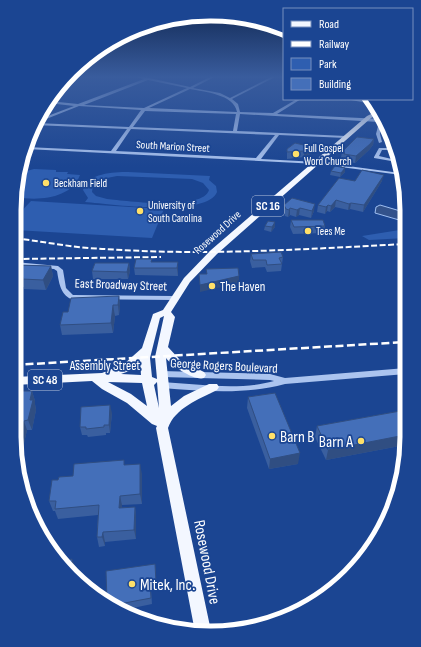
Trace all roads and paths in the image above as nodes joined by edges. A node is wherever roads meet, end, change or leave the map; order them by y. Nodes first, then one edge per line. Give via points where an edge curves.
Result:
1 (78, 106) edge
2 (81, 106) edge
3 (151, 106) edge
4 (238, 106) edge
5 (287, 106) edge
6 (143, 110) junction
7 (371, 110) edge
8 (240, 113) junction
9 (273, 114) junction
10 (374, 114) edge
11 (367, 118) junction
12 (45, 119) edge
13 (376, 119) edge
14 (43, 123) edge
15 (129, 128) junction
16 (380, 128) edge
17 (236, 132) junction
18 (278, 134) junction
19 (346, 137) junction
20 (380, 142) dead end
21 (32, 148) edge
22 (390, 149) edge
23 (113, 152) junction
24 (258, 159) junction
25 (394, 160) edge
26 (318, 163) junction
27 (396, 173) edge
28 (21, 264) edge
29 (173, 298) junction
30 (166, 312) junction
31 (162, 348) junction
32 (146, 351) junction
33 (400, 371) edge
34 (200, 375) junction
35 (95, 377) junction
36 (147, 379) junction
37 (161, 379) junction
38 (21, 381) edge
39 (285, 381) junction
40 (213, 387) junction
41 (161, 422) junction
42 (202, 626) edge

1 - 12 street
2 - 6 street
3 - 6 street
4 - 8 street
5 - 9 street
6 - 8 street
6 - 15 street
7 - 11 main road, Rosewood Drive / SC 16
8 - 9 street
8 - 17 street
9 - 11 street
10 - 11 main road, Rosewood Drive / SC 16
11 - 13 street
11 - 19 main road, Rosewood Drive / SC 16
14 - 15 street
15 - 17 street
15 - 23 street
16 - 20 street via 378,134
17 - 18 street
18 - 19 street
18 - 24 street
19 - 26 main road, Rosewood Drive / SC 16
21 - 23 street, South Marion Street
22 - 25 street via 381,149 376,157
23 - 24 street, South Marion Street
24 - 26 street, South Marion Street
26 - 27 street, South Marion Street
26 - 29 main road, Rosewood Drive / SC 16 via 214,252
28 - 29 street, East Broadway Street via 56,267 60,270 63,288 71,297
29 - 30 main road, Rosewood Drive / SC 16
30 - 31 main road, Rosewood Drive / SC 16 via 170,317
30 - 32 main road, Rosewood Drive / SC 16 via 156,316
31 - 34 main road via 176,363
31 - 37 main road, Rosewood Drive / SC 16
32 - 35 main road via 128,367
32 - 36 main road, Rosewood Drive / SC 16
33 - 39 street, George Rogers Boulevard
34 - 37 street, George Rogers Boulevard
34 - 39 street, George Rogers Boulevard via 270,377
35 - 36 main road, Assembly Street / SC 48
35 - 38 main road, Assembly Street / SC 48
35 - 41 main road via 102,385 125,396
36 - 37 main road, Assembly Street
36 - 41 main road, Rosewood Drive / SC 16
37 - 40 street, George Rogers Boulevard
37 - 41 main road, Rosewood Drive
39 - 40 street, George Rogers Boulevard via 272,386 251,388
40 - 41 main road via 188,399
41 - 42 main road, Rosewood Drive

